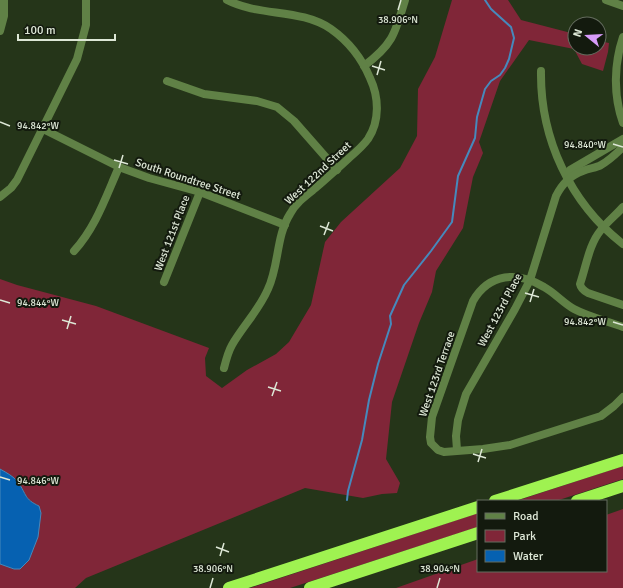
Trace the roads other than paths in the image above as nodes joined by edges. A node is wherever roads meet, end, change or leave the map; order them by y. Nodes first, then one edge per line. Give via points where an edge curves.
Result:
1 (4, 0) edge
2 (86, 0) edge
3 (227, 0) edge
4 (405, 0) edge
5 (606, 0) edge
6 (623, 6) edge
7 (0, 31) edge
8 (623, 37) edge
9 (364, 66) junction
10 (541, 71) dead end
11 (167, 81) dead end
12 (623, 123) edge
13 (43, 129) junction
14 (623, 139) edge
15 (623, 147) edge
16 (620, 153) edge
17 (120, 167) junction
18 (336, 170) junction
19 (568, 180) junction
20 (200, 192) junction
21 (0, 197) edge
22 (623, 207) edge
23 (285, 225) junction
24 (604, 227) junction
25 (623, 244) edge
26 (74, 251) dead end
27 (530, 280) junction
28 (164, 282) dead end
29 (623, 305) edge
30 (623, 327) edge
31 (224, 368) dead end
32 (623, 398) edge
33 (457, 450) junction
34 (623, 460) edge
35 (623, 486) edge
36 (498, 500) edge
37 (580, 500) edge
38 (477, 507) edge
39 (477, 533) edge
40 (229, 588) edge
41 (310, 588) edge

1 - 7 street via 4,16
2 - 13 street via 86,25 81,48
3 - 9 street, West 122nd Street via 254,10 299,16 321,23 344,40
4 - 9 street via 390,42 378,56
5 - 6 street
8 - 12 street via 618,52 616,80
9 - 18 street, West 122nd Street via 376,93 376,120 368,140
10 - 19 street via 542,95 550,139
11 - 18 street via 204,94 257,100 278,107 294,121
13 - 17 street, South Roundtree Street
13 - 21 street via 17,180
14 - 19 street, West 123rd Place via 570,170
15 - 16 street, West 123rd Place
16 - 19 street, West 123rd Place via 602,165 584,170
17 - 20 street, South Roundtree Street via 148,178
17 - 26 street via 92,227
18 - 23 street, West 122nd Street via 297,204
19 - 24 street via 582,202
19 - 27 street, West 123rd Place via 556,196
20 - 23 street, South Roundtree Street
20 - 28 street, West 121st Place
22 - 24 street
23 - 31 street, West 122nd Street via 269,288 231,347
24 - 25 street
24 - 29 street via 597,236 580,287 588,293
27 - 30 street via 585,314
27 - 33 street, West 123rd Place via 466,394 457,425
27 - 33 street, West 123rd Terrace via 503,277 483,288 473,301 435,407 430,431 434,447 444,452
32 - 33 street, West 123rd Terrace via 601,416 510,445 483,450
34 - 36 highway
35 - 37 highway
38 - 40 highway
39 - 41 highway

